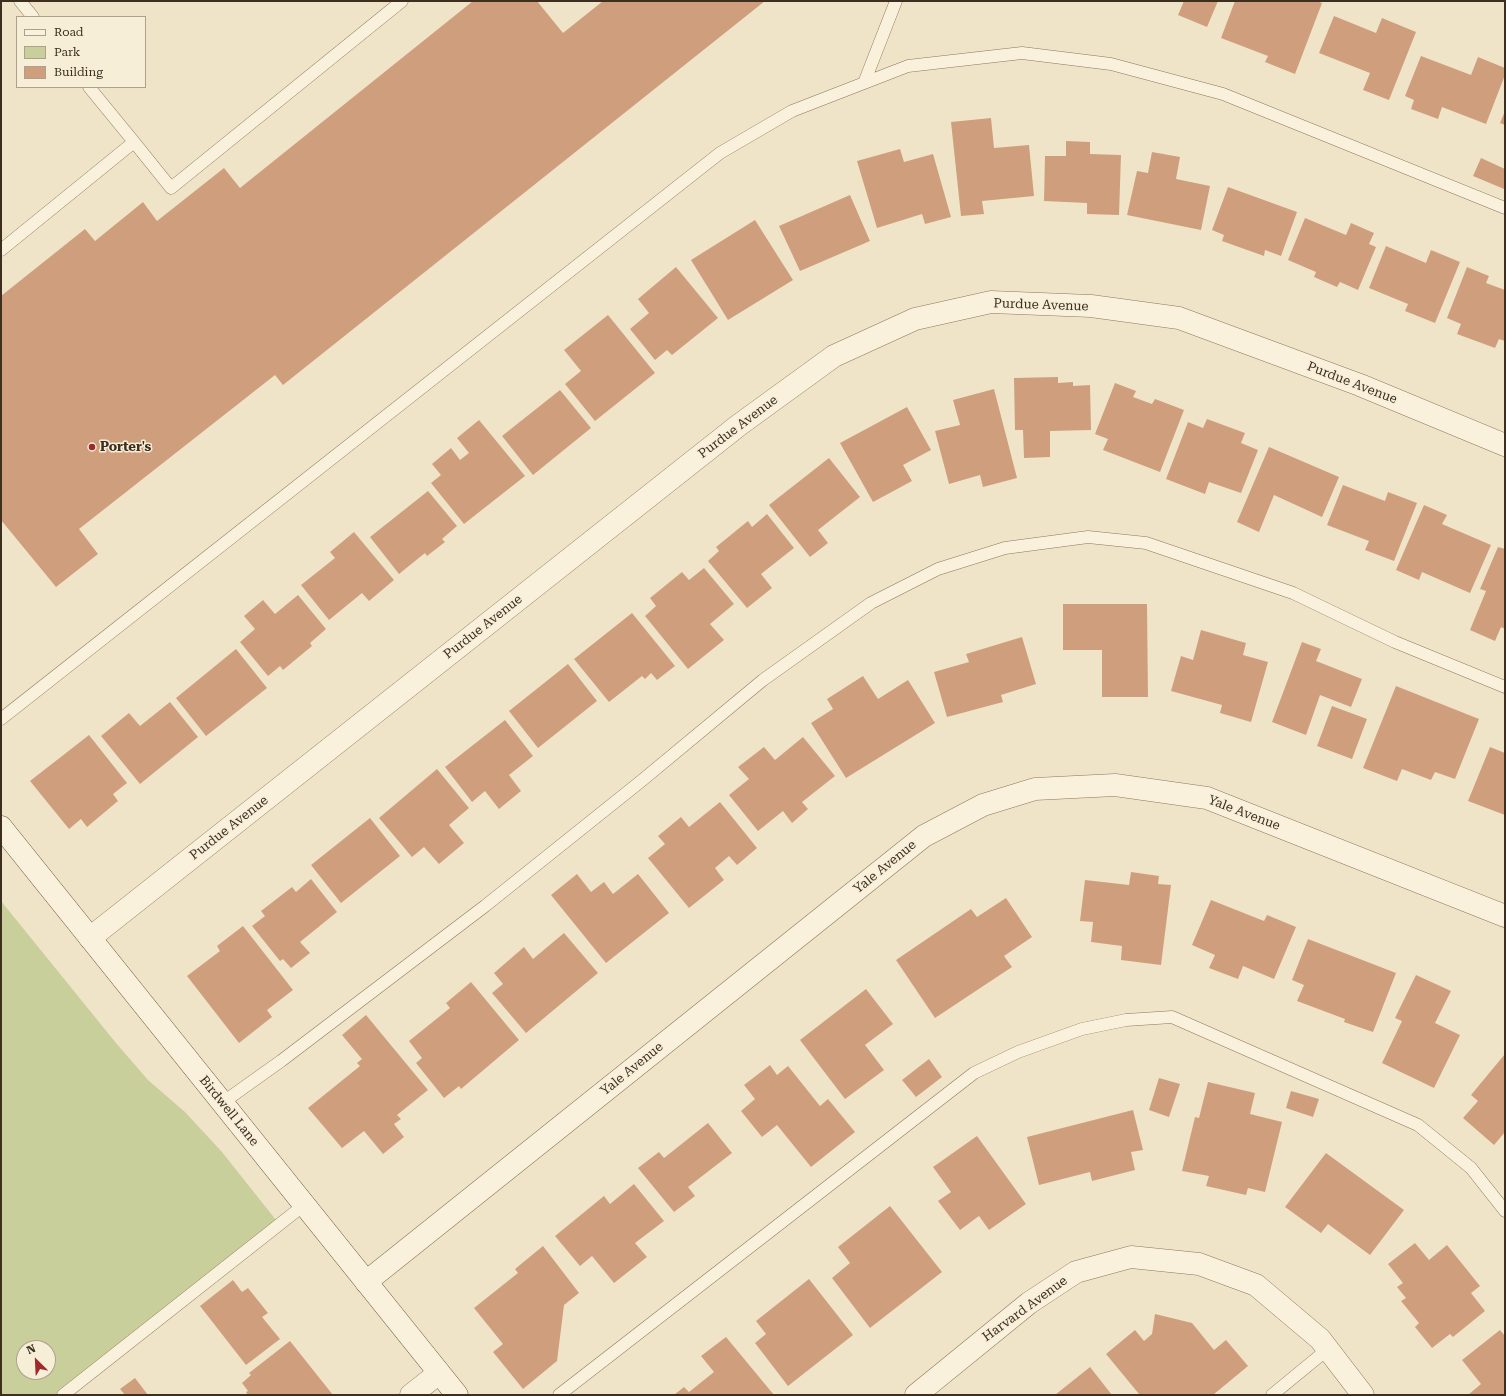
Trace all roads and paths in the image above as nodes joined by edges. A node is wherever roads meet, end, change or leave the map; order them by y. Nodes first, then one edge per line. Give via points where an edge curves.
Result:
1 (20, 1) edge
2 (402, 1) edge
3 (896, 1) edge
4 (32, 16) edge
5 (864, 83) junction
6 (90, 88) edge
7 (134, 142) junction
8 (1505, 208) edge
9 (1, 250) edge
10 (1505, 445) edge
11 (1505, 687) edge
12 (1, 719) edge
13 (1, 827) edge
14 (1505, 916) edge
15 (90, 938) junction
16 (222, 1103) junction
17 (304, 1205) junction
18 (1505, 1212) edge
19 (366, 1282) junction
20 (1328, 1349) junction
21 (439, 1373) junction
22 (64, 1395) edge
23 (411, 1395) edge
24 (457, 1395) edge
25 (559, 1395) edge
26 (916, 1395) edge
27 (1272, 1395) edge
28 (1363, 1395) edge

1 - 4 lane
2 - 7 lane via 171,188
3 - 5 lane
5 - 8 lane via 908,66 1022,53 1111,64 1223,94
5 - 12 lane via 792,111 720,153
6 - 7 lane
7 - 9 lane
10 - 15 street, Purdue Avenue via 1360,385 1179,318 1091,306 991,302 915,319 834,356 739,425
11 - 16 lane via 1395,642 1293,592 1146,543 1088,537 1005,548 938,569 871,603 763,680 485,906
13 - 15 street, Birdwell Lane
14 - 19 street, Yale Avenue via 1207,798 1115,785 1034,790 983,805 924,836
15 - 16 street, Birdwell Lane
16 - 17 street, Birdwell Lane
17 - 19 street, Birdwell Lane
17 - 22 lane
18 - 25 lane via 1471,1168 1418,1125 1172,1017 1126,1020 1082,1029 1018,1052 974,1073
19 - 21 street, Birdwell Lane
20 - 26 street, Harvard Avenue via 1320,1339 1256,1285 1199,1264 1131,1257 1076,1272 1029,1303
20 - 27 lane
20 - 28 street, Harvard Avenue
21 - 23 street
21 - 24 street, Birdwell Lane

